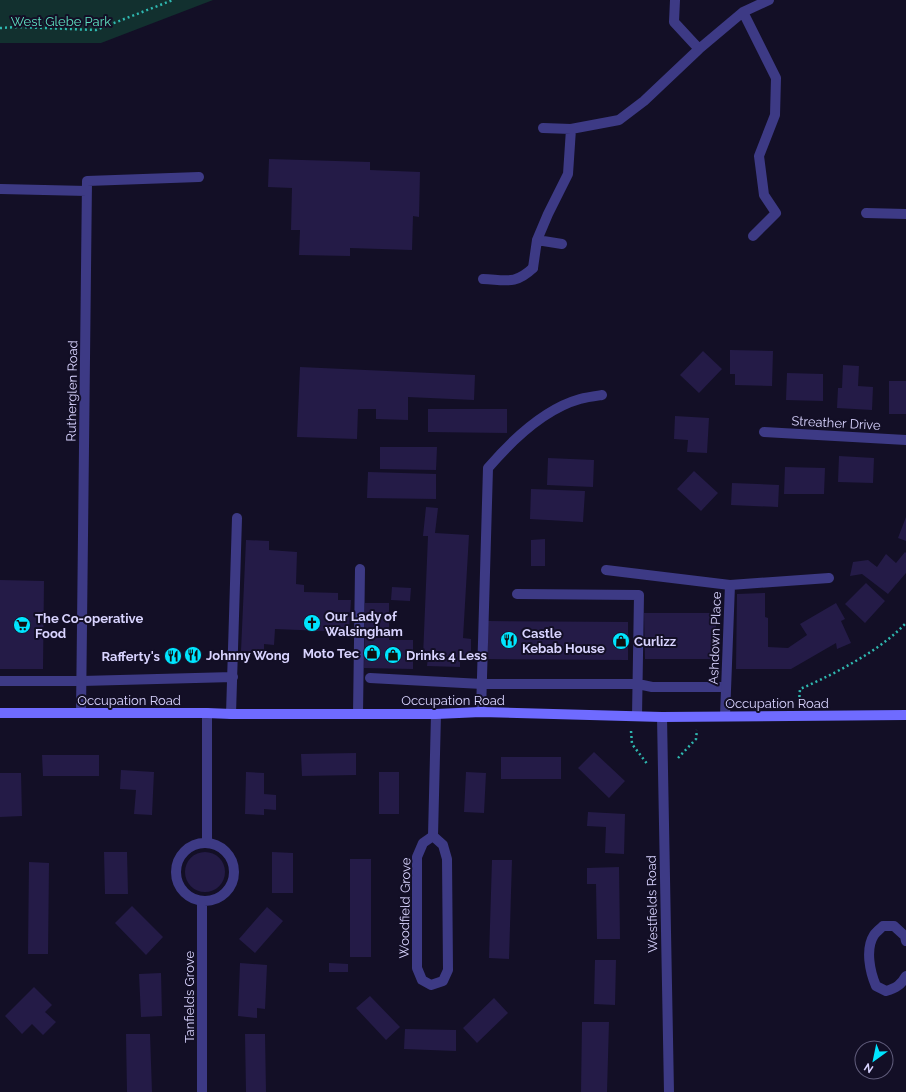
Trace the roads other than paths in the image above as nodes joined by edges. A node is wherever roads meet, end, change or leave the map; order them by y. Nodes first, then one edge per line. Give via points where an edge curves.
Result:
1 (675, 0) edge
2 (769, 0) edge
3 (743, 12) junction
4 (699, 49) junction
5 (543, 128) dead end
6 (571, 129) junction
7 (199, 177) dead end
8 (1, 189) edge
9 (87, 191) junction
10 (866, 213) dead end
11 (906, 214) edge
12 (753, 236) dead end
13 (537, 240) junction
14 (562, 244) dead end
15 (483, 278) dead end
16 (602, 395) dead end
17 (764, 432) dead end
18 (906, 440) edge
19 (237, 518) dead end
20 (360, 568) dead end
21 (606, 570) dead end
22 (829, 578) dead end
23 (730, 585) junction
24 (517, 594) dead end
25 (233, 677) junction
26 (370, 678) dead end
27 (0, 681) edge
28 (82, 681) junction
29 (482, 684) junction
30 (638, 684) junction
31 (726, 686) junction
32 (81, 712) junction
33 (207, 712) junction
34 (482, 712) junction
35 (0, 713) edge
36 (231, 714) junction
37 (358, 714) junction
38 (436, 714) junction
39 (637, 716) junction
40 (725, 716) junction
41 (906, 716) edge
42 (662, 717) junction
43 (433, 836) junction
44 (207, 842) junction
45 (202, 901) junction
46 (906, 941) edge
47 (906, 976) edge
48 (202, 1092) edge
49 (669, 1092) edge

1 - 4 street via 674,22
2 - 3 street
3 - 4 street
3 - 12 street via 776,78 775,114 759,156 764,195 776,213
4 - 6 street via 644,101 619,120
5 - 6 street
6 - 13 street via 568,174
7 - 9 street via 87,181
8 - 9 street
9 - 28 street, Rutherglen Road
10 - 11 street
13 - 14 street
13 - 15 street via 533,268 524,276 515,280
16 - 29 street via 580,399 557,409 530,426 488,468
17 - 18 street, Streather Drive
19 - 25 street
20 - 37 street
21 - 23 street, Ashdown Place
22 - 23 street, Ashdown Place
23 - 31 street, Ashdown Place
24 - 30 street via 639,595
25 - 28 street
25 - 36 street
26 - 29 street
27 - 28 street
28 - 32 street, Rutherglen Road
29 - 30 street
29 - 34 street
30 - 31 street via 652,687
30 - 39 street
31 - 40 street, Ashdown Place
32 - 33 street, Occupation Road
32 - 35 street, Occupation Road
33 - 36 street, Occupation Road
33 - 44 street
34 - 38 street, Occupation Road
34 - 39 street, Occupation Road
36 - 37 street, Occupation Road
37 - 38 street, Occupation Road
38 - 43 street
39 - 42 street, Occupation Road
40 - 41 street, Occupation Road
40 - 42 street, Occupation Road
42 - 49 street, Westfields Road
43 - 43 street, Woodfield Grove via 443,845 448,859 448,970 443,981 431,984 422,980 417,968 417,857 423,843
44 - 45 street via 189,847 182,854 177,863 176,873 178,884 184,892
44 - 45 street via 225,850 231,859 234,874 232,884 226,892 217,899
45 - 48 street, Tanfields Grove
46 - 47 street via 905,936 894,926 883,926 874,935 869,947 872,976 876,986 886,991 902,983

